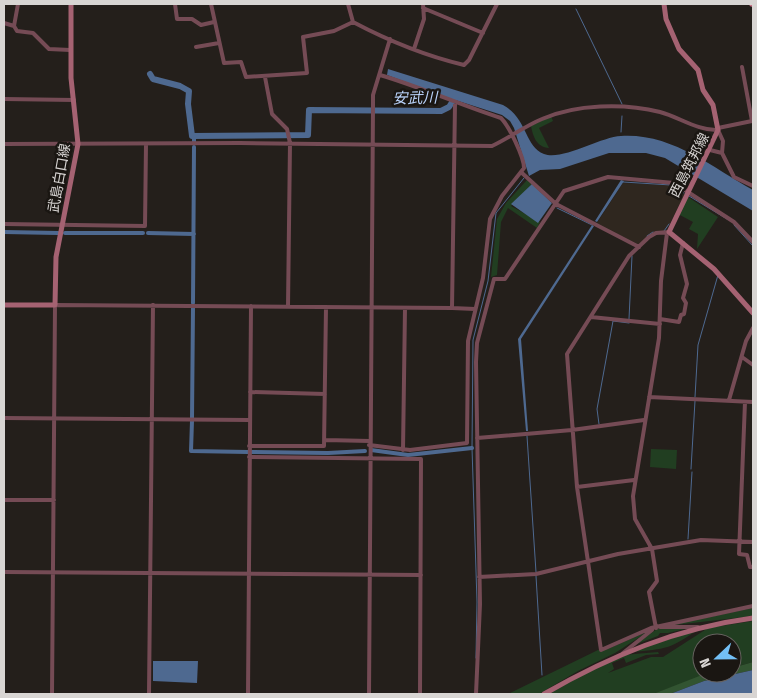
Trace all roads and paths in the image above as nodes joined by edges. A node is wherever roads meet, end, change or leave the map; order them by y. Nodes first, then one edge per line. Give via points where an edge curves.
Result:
1 (18, 4) edge
2 (71, 4) edge
3 (175, 4) edge
4 (211, 4) edge
5 (348, 4) edge
6 (497, 4) edge
7 (664, 4) edge
8 (752, 4) edge
9 (423, 6) edge
10 (753, 9) edge
11 (214, 22) junction
12 (353, 22) junction
13 (4, 23) edge
14 (14, 26) junction
15 (483, 33) junction
16 (390, 39) junction
17 (219, 43) junction
18 (196, 47) dead end
19 (414, 49) junction
20 (70, 50) junction
21 (742, 67) dead end
22 (380, 75) junction
23 (265, 77) junction
24 (4, 99) edge
25 (74, 100) junction
26 (455, 104) junction
27 (718, 129) junction
28 (512, 134) junction
29 (289, 142) junction
30 (4, 144) edge
31 (78, 144) junction
32 (146, 144) junction
33 (372, 145) junction
34 (454, 146) junction
35 (710, 150) junction
36 (722, 153) junction
37 (522, 173) junction
38 (753, 186) edge
39 (687, 191) junction
40 (556, 204) junction
41 (4, 224) edge
42 (62, 225) junction
43 (668, 233) junction
44 (753, 242) edge
45 (683, 243) junction
46 (639, 247) junction
47 (4, 305) edge
48 (55, 305) junction
49 (153, 305) junction
50 (251, 306) junction
51 (288, 307) junction
52 (326, 307) junction
53 (370, 308) junction
54 (405, 308) junction
55 (452, 308) junction
56 (476, 309) junction
57 (753, 313) edge
58 (590, 317) junction
59 (660, 322) junction
60 (753, 328) edge
61 (742, 357) junction
62 (753, 365) edge
63 (250, 392) junction
64 (325, 394) junction
65 (649, 397) junction
66 (729, 400) junction
67 (745, 402) junction
68 (753, 402) edge
69 (4, 418) edge
70 (54, 419) junction
71 (152, 419) junction
72 (249, 420) junction
73 (644, 420) junction
74 (572, 430) junction
75 (477, 438) junction
76 (324, 440) junction
77 (370, 443) junction
78 (249, 446) junction
79 (403, 450) junction
80 (249, 457) junction
81 (369, 459) junction
82 (634, 480) junction
83 (577, 487) junction
84 (4, 500) edge
85 (54, 500) junction
86 (739, 541) junction
87 (753, 543) edge
88 (652, 549) junction
89 (588, 562) junction
90 (753, 567) edge
91 (4, 572) edge
92 (53, 573) junction
93 (150, 573) junction
94 (249, 574) junction
95 (421, 574) junction
96 (369, 575) junction
97 (479, 576) junction
98 (753, 606) edge
99 (753, 618) edge
100 (657, 627) junction
101 (698, 627) junction
102 (623, 653) junction
103 (52, 694) edge
104 (150, 694) edge
105 (248, 694) edge
106 (368, 694) edge
107 (420, 694) edge
108 (476, 694) edge
109 (544, 694) edge

1 - 14 street
2 - 20 main road, 武島白口線
3 - 11 street via 178,18 192,19 201,25
4 - 11 street
5 - 12 street
6 - 15 street
7 - 27 main road, 西島筑邦線 via 666,19 679,49 698,70
8 - 10 street
9 - 15 street
9 - 19 street via 424,18
11 - 17 street
12 - 16 street
12 - 23 street via 334,31 303,37 307,73
13 - 14 street
14 - 20 street via 17,31 33,33 49,49
15 - 19 street via 464,65
16 - 19 street
16 - 22 street
17 - 18 street
17 - 23 street via 224,63 241,62 246,77
20 - 25 main road, 武島白口線
21 - 27 street via 752,121
22 - 26 street
22 - 33 street via 373,95
23 - 29 street via 272,114 287,129
24 - 25 street
25 - 31 main road, 武島白口線
26 - 28 street via 501,118
26 - 34 street
27 - 28 street via 706,130 659,112 621,107 564,110
27 - 35 main road, 西島筑邦線
27 - 36 street via 723,141
28 - 34 street via 492,146
28 - 37 street via 524,164
29 - 32 street
29 - 33 street
29 - 51 street
30 - 31 street
31 - 32 street
31 - 42 main road, 武島白口線
32 - 42 street via 145,226
33 - 34 street
33 - 53 street
34 - 55 street
35 - 36 street
35 - 39 main road, 西島筑邦線
36 - 38 street via 734,177
37 - 40 street
37 - 56 street via 502,196 490,219
39 - 40 street via 670,182 608,178 566,190
39 - 43 main road, 西島筑邦線
39 - 44 street via 734,222
40 - 46 street
40 - 75 street via 505,279 494,279 477,343
41 - 42 street
42 - 48 main road, 武島白口線 via 56,257
43 - 45 main road
43 - 46 street via 656,233
43 - 59 street
45 - 57 main road via 714,269
45 - 59 street via 680,254 687,284 683,298 686,303 684,314 679,322
46 - 58 street via 629,256
47 - 48 main road
48 - 49 street
48 - 70 street
49 - 50 street
49 - 71 street
50 - 51 street
50 - 63 street
51 - 52 street
52 - 53 street
52 - 64 street
53 - 54 street
53 - 77 street
54 - 55 street
54 - 79 street
55 - 56 street
56 - 79 street via 468,341 467,443
58 - 59 street
58 - 74 street via 567,354
59 - 65 street
60 - 61 street
61 - 62 street
61 - 66 street
63 - 64 street
63 - 72 street
64 - 76 street
65 - 66 street
65 - 73 street
66 - 67 street
67 - 68 street
67 - 86 street
69 - 70 street
70 - 71 street
70 - 85 street
71 - 72 street
71 - 93 street
72 - 78 street
73 - 74 street
73 - 82 street
74 - 75 street
74 - 83 street
75 - 97 street
76 - 77 street
76 - 78 street via 324,446
77 - 79 street
77 - 81 street
78 - 80 street
80 - 81 street
80 - 94 street
81 - 95 street via 421,459
81 - 96 street
82 - 83 street
82 - 88 street via 635,519
83 - 89 street
84 - 85 street
85 - 92 street
86 - 87 street
86 - 88 street via 701,540
86 - 90 street via 739,554 747,555 750,567
88 - 89 street
88 - 100 street via 657,581 649,592
89 - 97 street via 536,574
89 - 100 street via 601,650
91 - 92 street
92 - 93 street
92 - 103 street
93 - 94 street
93 - 104 street
94 - 96 street
94 - 105 street
95 - 96 street
95 - 107 street
96 - 106 street
97 - 108 street
98 - 100 street
99 - 101 main road
100 - 101 street
100 - 102 street
101 - 102 main road
102 - 109 main road

